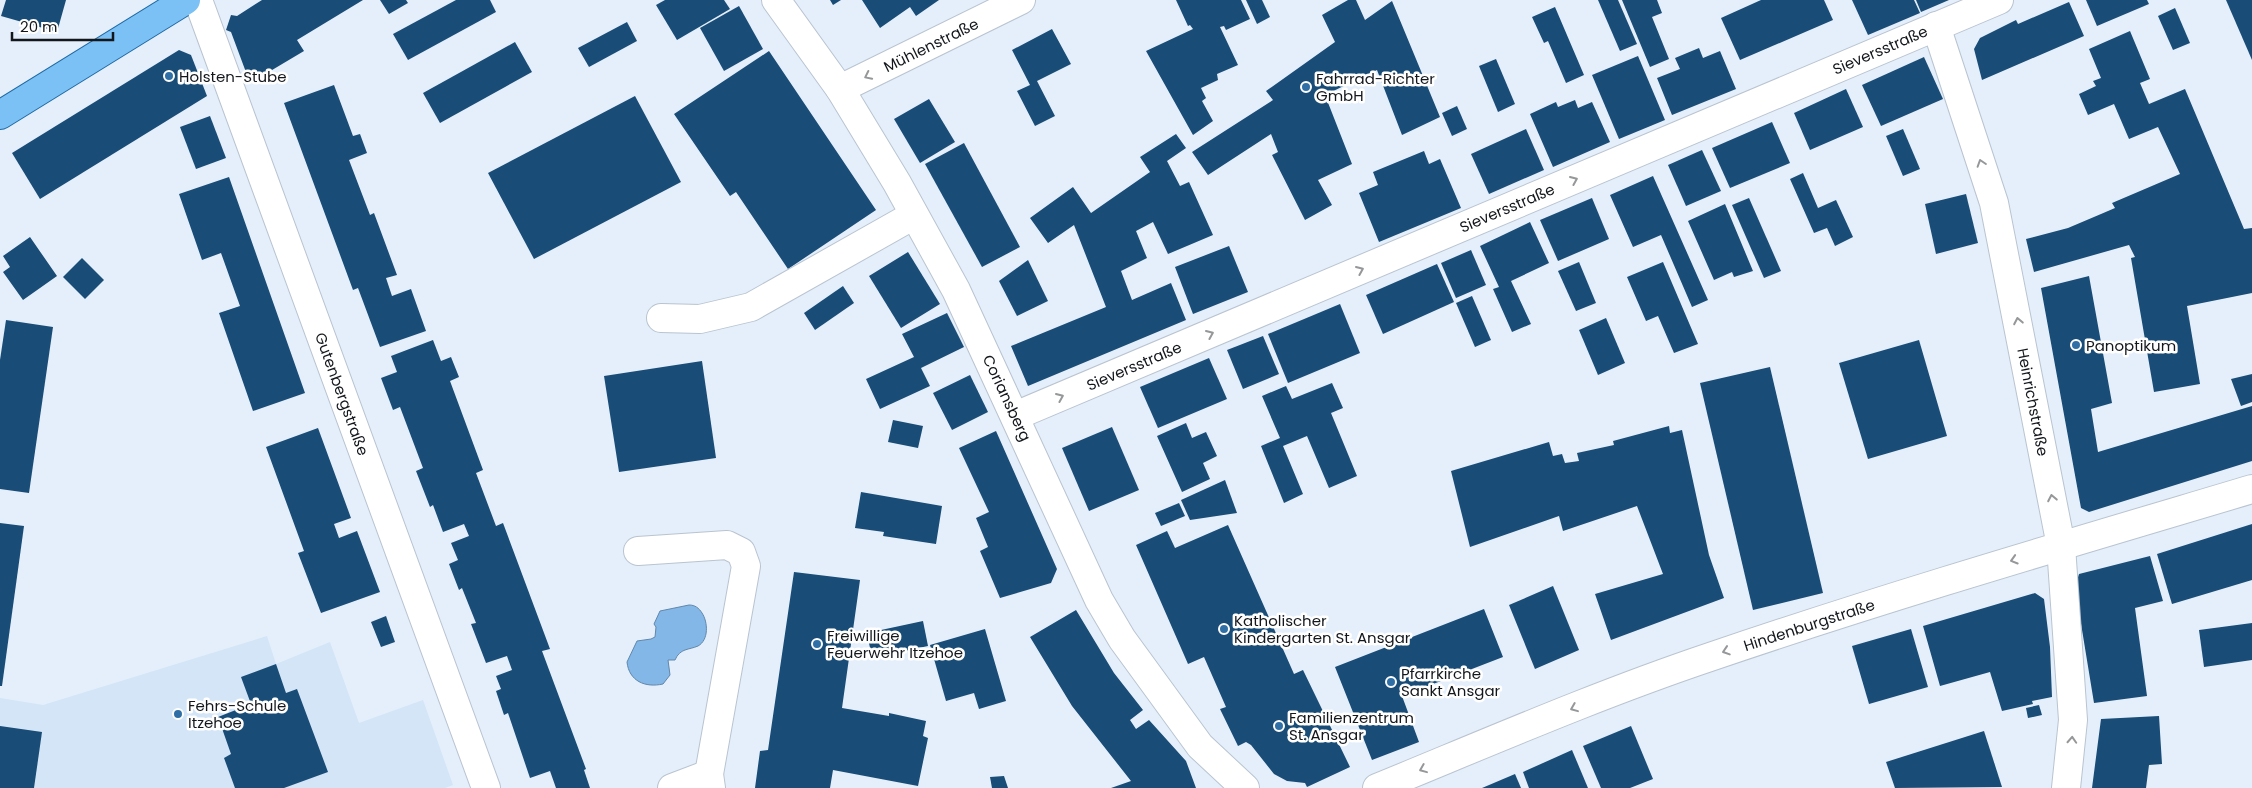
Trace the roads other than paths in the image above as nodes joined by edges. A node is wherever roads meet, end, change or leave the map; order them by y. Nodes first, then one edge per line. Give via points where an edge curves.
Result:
1 (186, 0) edge
2 (198, 0) edge
3 (776, 0) edge
4 (1021, 0) edge
5 (1999, 0) edge
6 (1936, 26) junction
7 (840, 89) junction
8 (0, 115) edge
9 (914, 215) junction
10 (661, 318) dead end
11 (1016, 416) junction
12 (2252, 489) edge
13 (2061, 546) junction
14 (638, 551) dead end
15 (710, 781) edge
16 (486, 788) edge
17 (672, 788) edge
18 (1245, 788) edge
19 (1377, 788) edge
20 (2066, 788) edge

1 - 8 main road
2 - 16 street, Gutenbergstraße
3 - 7 street, Coriansberg
4 -> 7 street, Mühlenstraße
5 - 6 street, Sieversstraße
11 -> 6 street, Sieversstraße
13 -> 6 street, Heinrichstraße via 1994,203
7 - 9 street, Coriansberg
9 - 10 street via 751,308 700,318
9 - 11 street, Coriansberg via 956,290
11 - 18 street, Coriansberg via 1099,600 1122,639 1200,746
12 - 13 street, Hindenburgstraße
13 -> 19 street, Hindenburgstraße via 1708,657
20 -> 13 street, Heinrichstraße via 2073,720
14 - 15 street via 727,545 741,552 746,566
15 - 17 street

